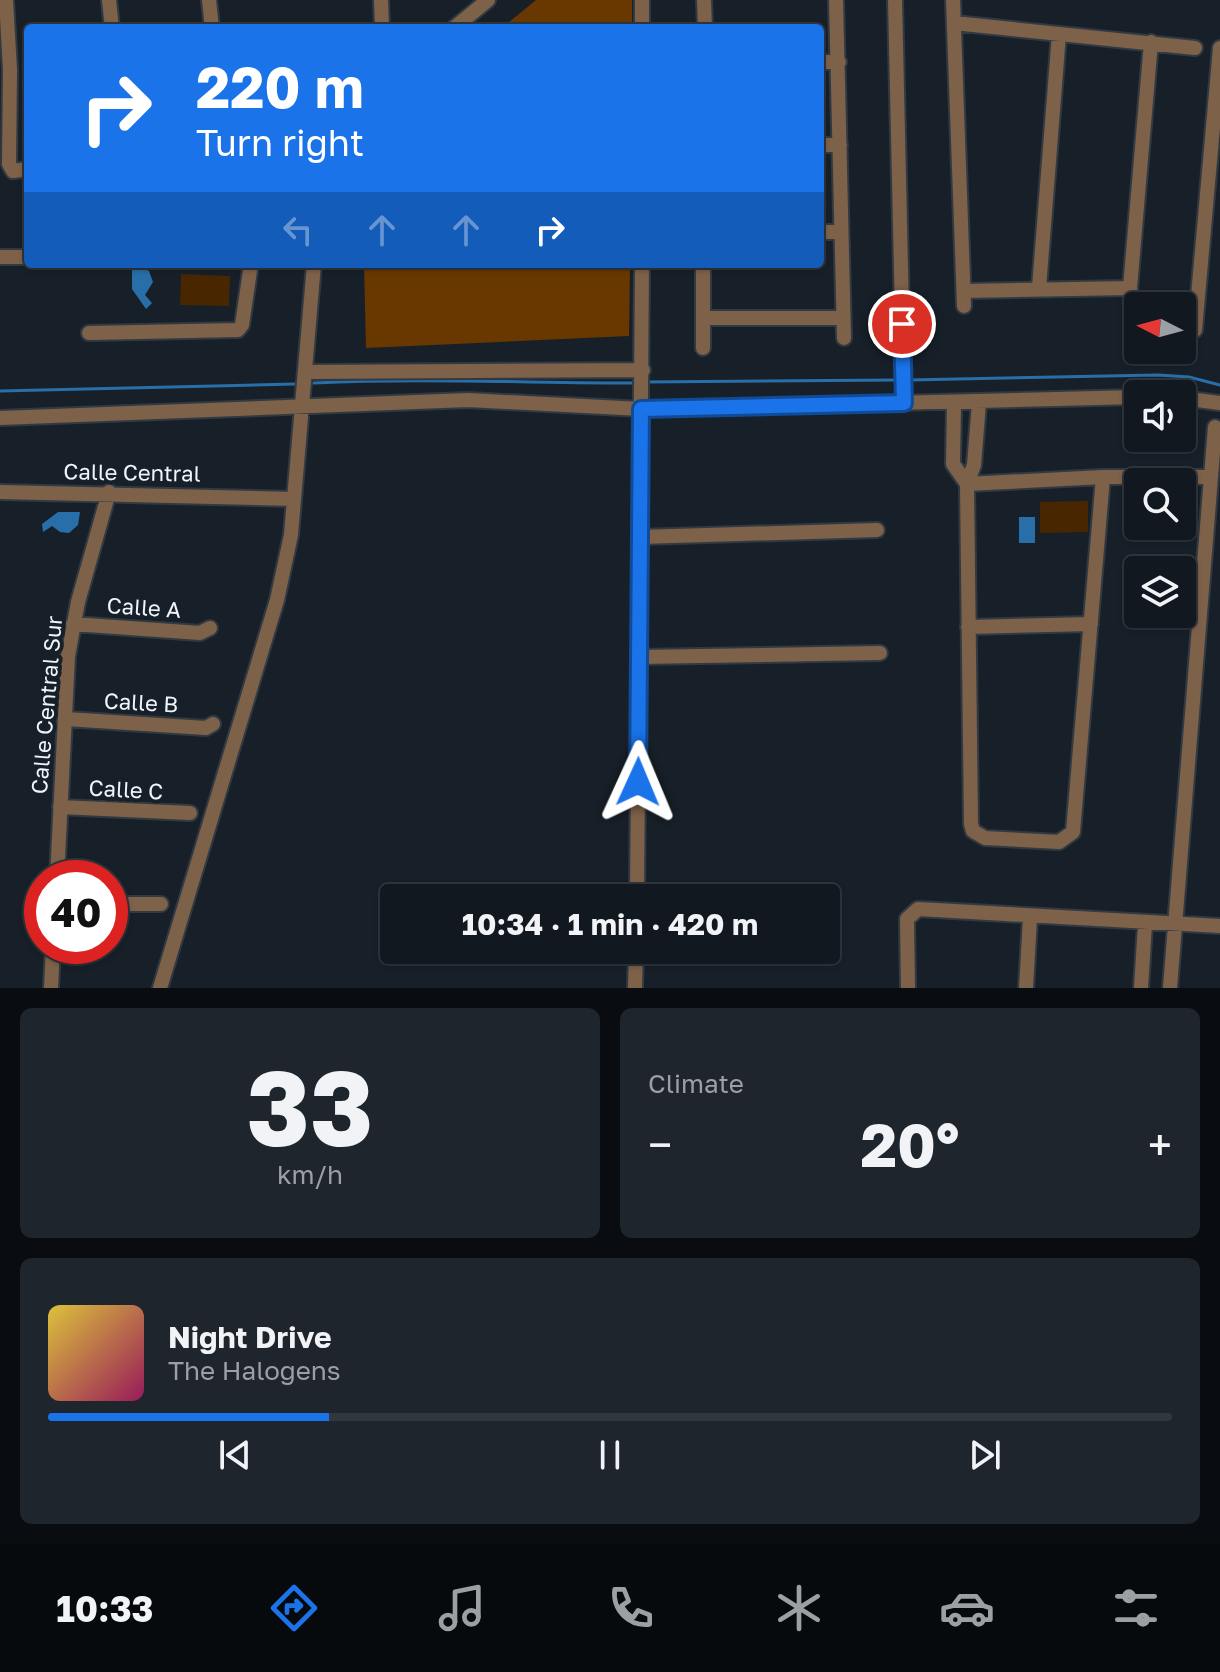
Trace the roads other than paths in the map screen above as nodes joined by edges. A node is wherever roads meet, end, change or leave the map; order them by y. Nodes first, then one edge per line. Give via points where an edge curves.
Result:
1 (6, 0) edge
2 (109, 0) edge
3 (209, 0) edge
4 (381, 0) edge
5 (488, 0) edge
6 (642, 0) edge
7 (704, 0) edge
8 (836, 0) edge
9 (895, 0) edge
10 (953, 0) edge
11 (954, 23) junction
12 (112, 24) edge
13 (212, 24) edge
14 (382, 24) edge
15 (459, 24) edge
16 (642, 24) edge
17 (705, 24) edge
18 (1059, 34) junction
19 (1151, 42) junction
20 (1195, 48) dead end
21 (1220, 48) edge
22 (824, 62) edge
23 (839, 62) junction
24 (824, 145) edge
25 (840, 145) junction
26 (24, 170) edge
27 (824, 232) edge
28 (841, 232) junction
29 (0, 257) edge
30 (24, 257) edge
31 (250, 268) edge
32 (314, 268) edge
33 (642, 268) edge
34 (703, 268) edge
35 (1039, 288) junction
36 (1130, 288) junction
37 (1130, 292) edge
38 (703, 318) junction
39 (841, 318) junction
40 (1196, 319) edge
41 (89, 333) dead end
42 (844, 338) dead end
43 (703, 348) dead end
44 (306, 372) junction
45 (642, 381) junction
46 (904, 397) junction
47 (1124, 398) edge
48 (1196, 400) edge
49 (954, 403) junction
50 (979, 403) junction
51 (1220, 403) edge
52 (303, 407) junction
53 (641, 409) junction
54 (0, 418) edge
55 (1215, 427) dead end
56 (1103, 477) junction
57 (1211, 477) junction
58 (967, 484) junction
59 (0, 492) edge
60 (109, 492) junction
61 (294, 499) junction
62 (877, 530) dead end
63 (640, 537) junction
64 (73, 624) junction
65 (1091, 624) junction
66 (968, 627) junction
67 (210, 628) dead end
68 (880, 653) dead end
69 (639, 657) junction
70 (66, 719) junction
71 (213, 724) dead end
72 (60, 807) junction
73 (190, 813) dead end
74 (58, 860) edge
75 (637, 884) edge
76 (128, 904) edge
77 (161, 904) dead end
78 (1030, 918) junction
79 (1145, 924) junction
80 (1175, 924) junction
81 (1220, 926) edge
82 (52, 964) edge
83 (636, 964) edge
84 (51, 988) edge
85 (160, 988) edge
86 (635, 988) edge
87 (908, 988) edge
88 (1026, 988) edge
89 (1141, 988) edge
90 (1170, 988) edge

1 - 26 street via 9,164 13,171
2 - 12 street
3 - 13 street
4 - 14 street
5 - 15 street
6 - 16 street
7 - 17 street
8 - 23 street
9 - 46 street
10 - 11 street
11 - 18 street
11 - 35 street via 964,298
18 - 19 street
18 - 35 street
19 - 20 street
19 - 36 street
21 - 40 street
22 - 23 street
23 - 25 street
24 - 25 street
25 - 28 street
27 - 28 street
28 - 39 street
29 - 30 street
31 - 41 street via 238,330
32 - 44 street
33 - 45 street
34 - 38 street
35 - 36 street
36 - 37 street
38 - 39 street
38 - 43 street
39 - 42 street
44 - 45 street
44 - 52 street
45 - 53 street
46 - 49 street
46 - 53 street
47 - 50 street
48 - 51 street
49 - 50 street
49 - 58 street via 953,464
50 - 58 street via 974,465
52 - 53 street via 468,400
52 - 54 street
52 - 61 street
53 - 63 street
55 - 57 street
56 - 57 street
56 - 58 street
56 - 65 street
57 - 80 street
58 - 66 street
59 - 60 street, Calle Central
60 - 61 street, Calle Central
60 - 64 street, Calle Central Sur
61 - 85 street via 277,600
62 - 63 street
63 - 69 street
64 - 67 street, Calle A via 200,633
64 - 70 street, Calle Central Sur
65 - 66 street
65 - 66 street via 1073,832 1059,842 985,838 969,832
68 - 69 street
69 - 75 street
70 - 71 street, Calle B via 206,728
70 - 72 street, Calle Central Sur
72 - 73 street, Calle C
72 - 74 street, Calle Central Sur
76 - 77 street
78 - 79 street
78 - 87 street via 918,909 907,919
78 - 88 street
79 - 80 street
79 - 89 street
80 - 81 street
80 - 90 street
82 - 84 street
83 - 86 street

